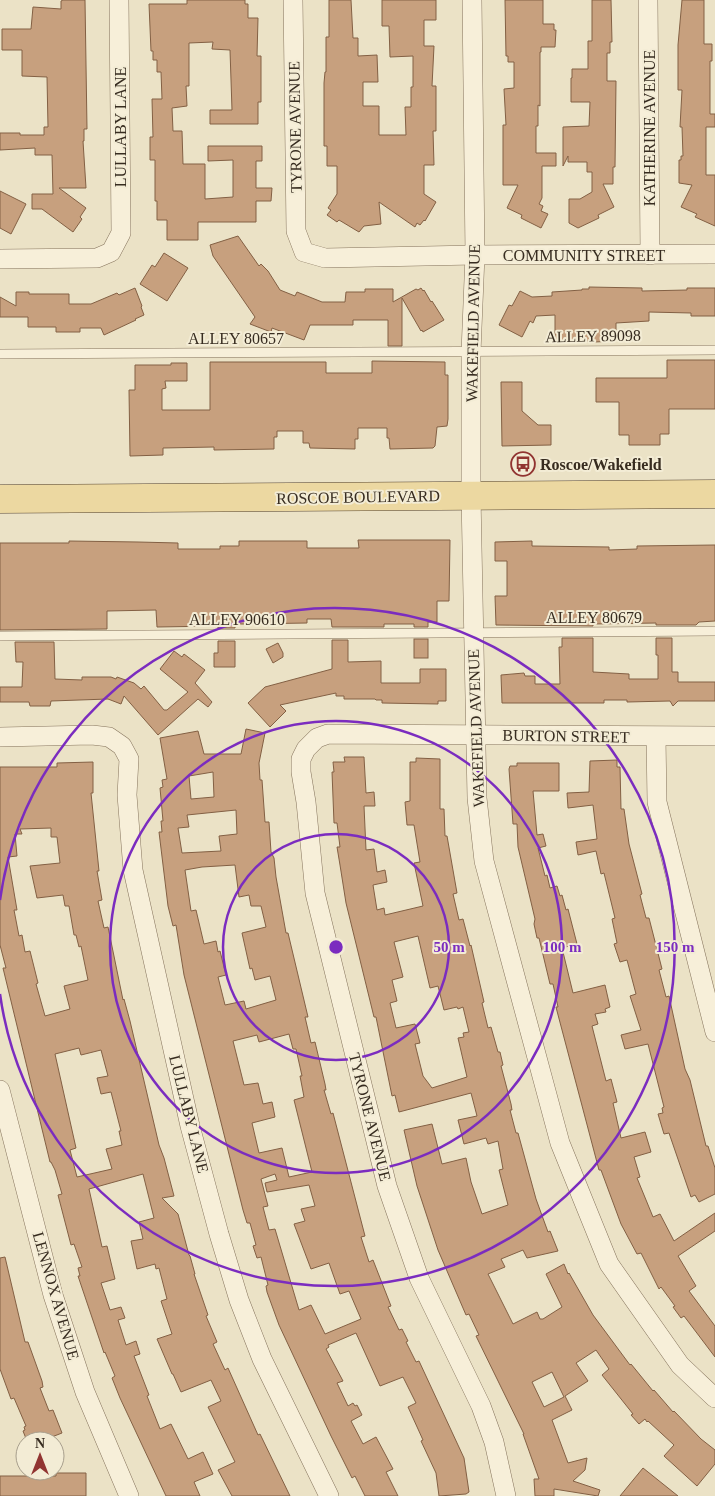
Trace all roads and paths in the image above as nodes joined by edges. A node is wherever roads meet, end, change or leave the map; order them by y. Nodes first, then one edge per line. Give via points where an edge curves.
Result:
1 (119, 0) edge
2 (293, 0) edge
3 (472, 0) edge
4 (648, 0) edge
5 (304, 252) joint
6 (715, 254) edge
7 (475, 255) junction
8 (650, 255) junction
9 (0, 259) edge
10 (715, 350) edge
11 (471, 352) junction
12 (0, 354) edge
13 (715, 494) edge
14 (471, 496) junction
15 (0, 499) edge
16 (715, 631) edge
17 (473, 632) junction
18 (0, 636) edge
19 (328, 734) joint
20 (474, 735) junction
21 (715, 736) edge
22 (0, 737) edge
23 (656, 737) junction
24 (715, 1032) edge
25 (0, 1090) edge
26 (715, 1398) edge
27 (129, 1496) edge
28 (329, 1496) edge
29 (506, 1496) edge

1 - 9 street, LULLABY LANE via 121,233 111,252 97,258
2 - 5 street, TYRONE AVENUE via 296,231
3 - 7 street, WAKEFIELD AVENUE
4 - 8 street, KATHERINE AVENUE
5 - 7 street, COMMUNITY STREET via 325,258
6 - 8 street, COMMUNITY STREET
7 - 8 street, COMMUNITY STREET
7 - 11 street, WAKEFIELD AVENUE
10 - 11 lane, ALLEY 89098
11 - 12 lane, ALLEY 80657
11 - 14 street, WAKEFIELD AVENUE
13 - 14 main road, ROSCOE BOULEVARD
14 - 15 main road, ROSCOE BOULEVARD
14 - 17 street, WAKEFIELD AVENUE
16 - 17 lane, ALLEY 80679
17 - 18 lane, ALLEY 90610
17 - 20 street, WAKEFIELD AVENUE
19 - 20 street, BURTON STREET
19 - 29 street, TYRONE AVENUE via 317,738 301,760 315,893 387,1186 419,1278 481,1406 494,1442
20 - 23 street, BURTON STREET
20 - 26 street, WAKEFIELD AVENUE via 484,861 560,1143 609,1264 680,1365
21 - 23 street, BURTON STREET
22 - 28 street, LULLABY LANE via 109,737 122,746 128,759 135,878 190,1126 219,1234 239,1300 262,1359
23 - 24 street via 657,802
25 - 27 street, LENNOX AVENUE via 53,1294 85,1392

